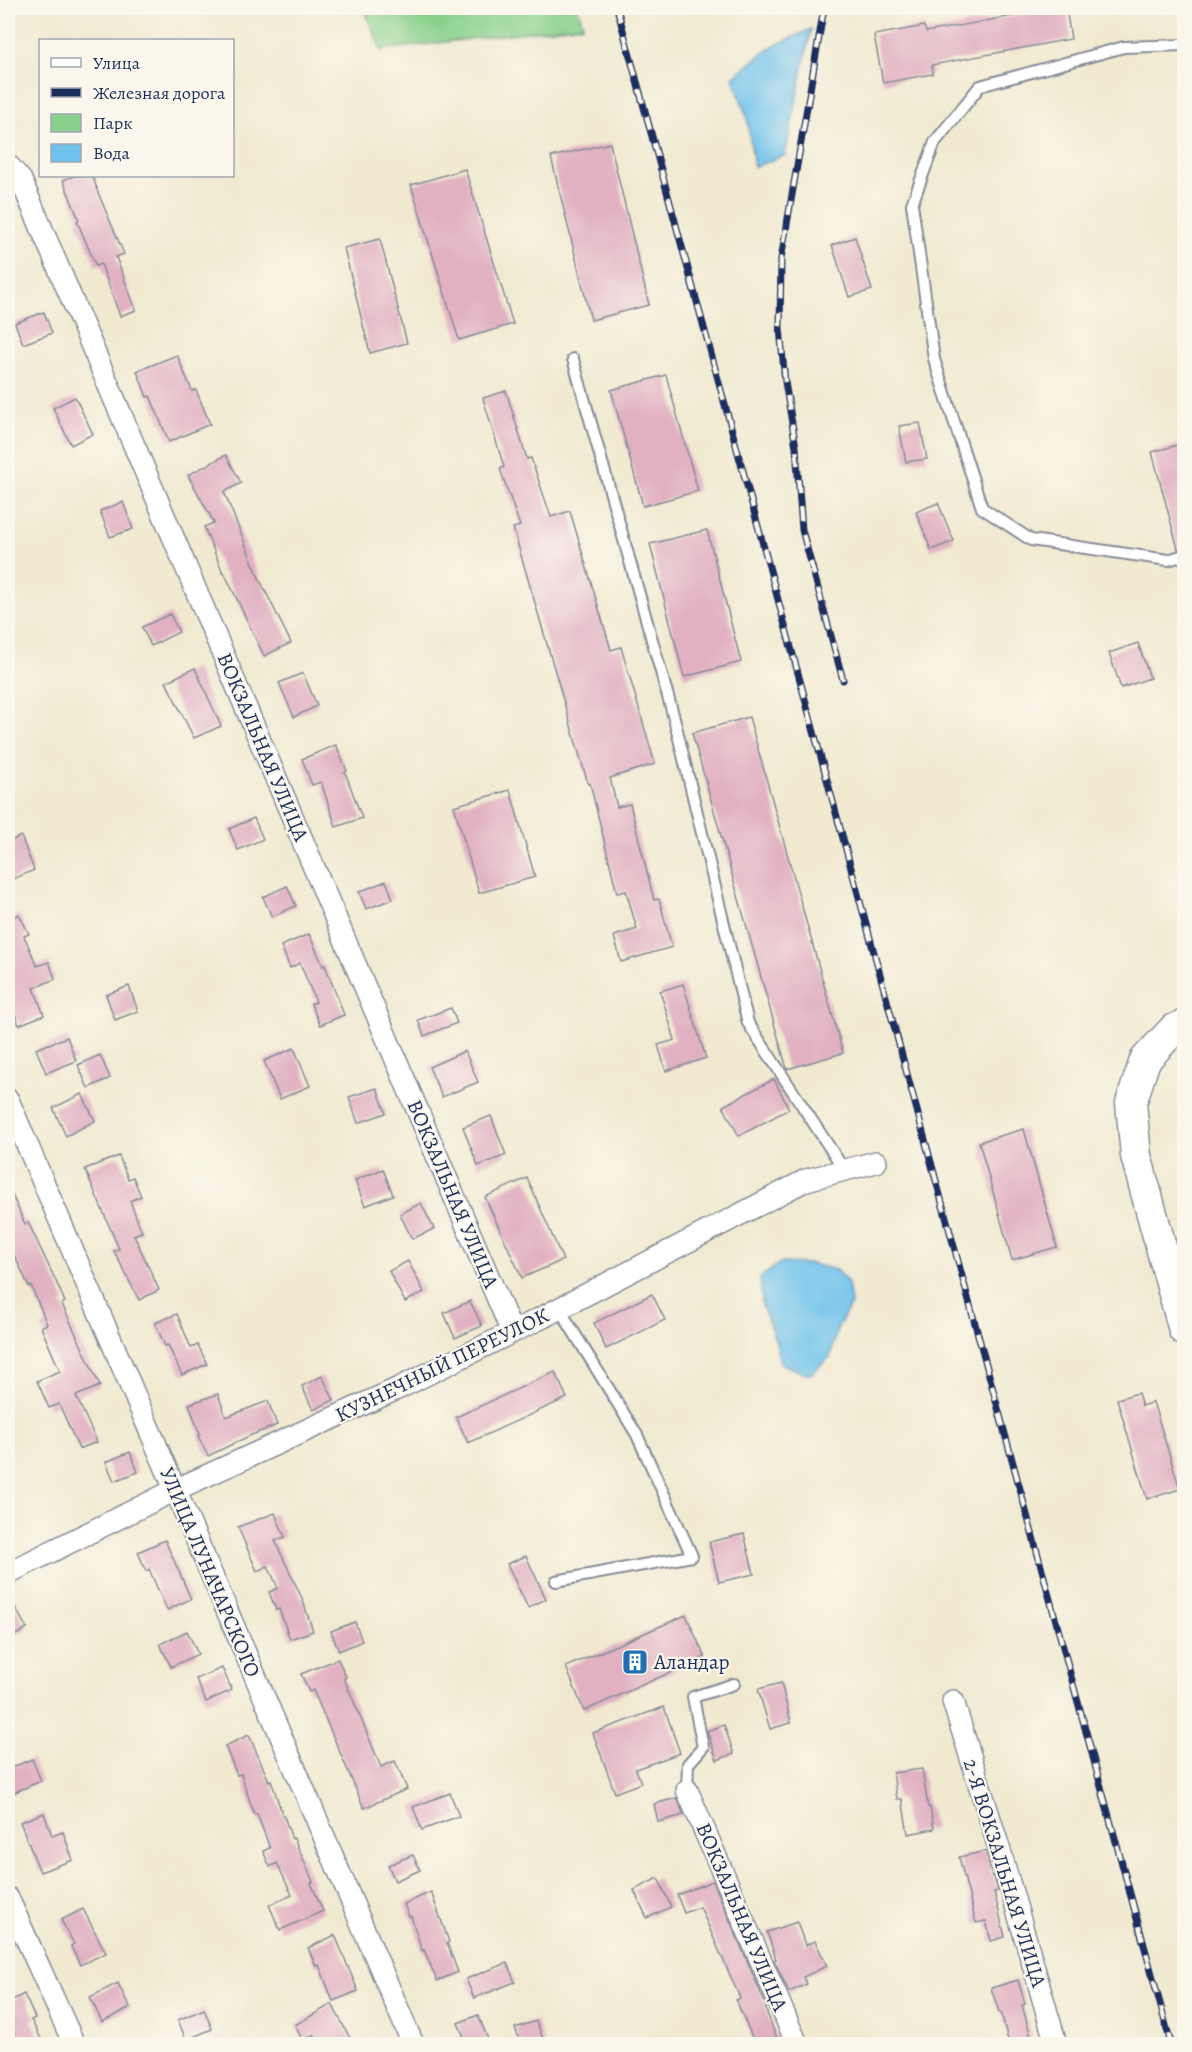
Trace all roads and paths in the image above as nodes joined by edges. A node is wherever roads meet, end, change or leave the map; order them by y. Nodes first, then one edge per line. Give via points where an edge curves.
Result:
1 (1185, 45) edge
2 (8, 165) edge
3 (573, 359) dead end
4 (1185, 555) edge
5 (1185, 1025) edge
6 (8, 1100) edge
7 (876, 1162) dead end
8 (846, 1171) junction
9 (559, 1308) junction
10 (1185, 1330) edge
11 (512, 1332) junction
12 (175, 1490) junction
13 (8, 1573) edge
14 (556, 1581) dead end
15 (734, 1684) dead end
16 (953, 1701) dead end
17 (687, 1790) joint
18 (8, 1898) edge
19 (74, 2044) edge
20 (412, 2044) edge
21 (797, 2044) edge
22 (1056, 2044) edge

1 - 4 lane via 1124,47 980,86 935,142 912,204 934,359 982,508 1031,540 1168,560
2 - 11 street, ВОКЗАЛЬНАЯ УЛИЦА via 21,180
3 - 8 lane via 674,718 748,1023
5 - 10 street via 1173,1030 1145,1060 1131,1102 1136,1156
6 - 12 street, УЛИЦА ЛУНАЧАРСКОГО
7 - 8 street, КУЗНЕЧНЫЙ ПЕРЕУЛОК
8 - 9 street, КУЗНЕЧНЫЙ ПЕРЕУЛОК via 806,1180
9 - 11 street, КУЗНЕЧНЫЙ ПЕРЕУЛОК
9 - 14 lane via 637,1435 692,1556
11 - 12 street, КУЗНЕЧНЫЙ ПЕРЕУЛОК
12 - 13 street, КУЗНЕЧНЫЙ ПЕРЕУЛОК
12 - 20 street, УЛИЦА ЛУНАЧАРСКОГО
15 - 17 lane via 693,1697 703,1747 688,1764
16 - 22 street, 2-Я ВОКЗАЛЬНАЯ УЛИЦА
17 - 21 street, ВОКЗАЛЬНАЯ УЛИЦА
18 - 19 street

